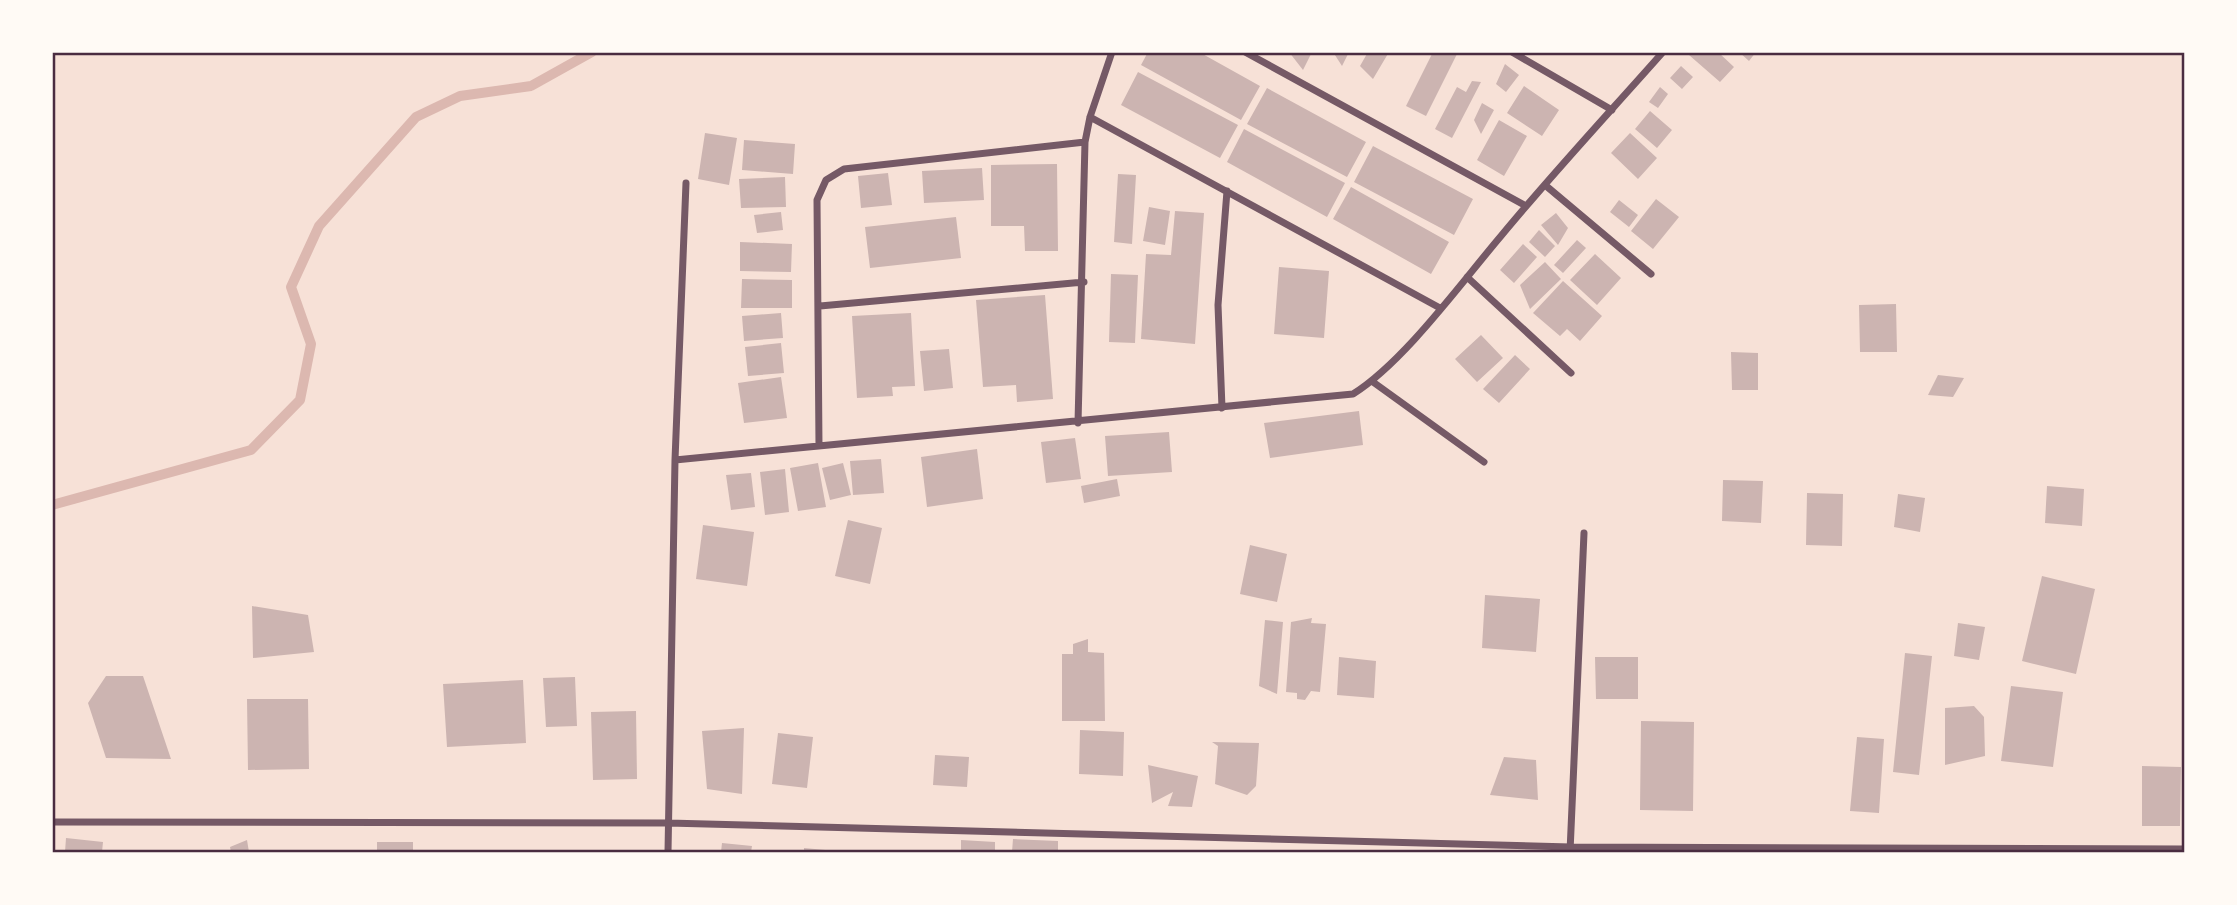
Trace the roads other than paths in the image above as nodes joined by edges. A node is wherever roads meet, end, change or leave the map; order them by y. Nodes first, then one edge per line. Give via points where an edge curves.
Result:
1 (1112, 52) edge
2 (1245, 52) edge
3 (1512, 52) edge
4 (1663, 52) edge
5 (1612, 110) junction
6 (1090, 117) junction
7 (1085, 142) junction
8 (686, 183) dead end
9 (1545, 185) junction
10 (1227, 191) junction
11 (1526, 206) junction
12 (1651, 274) dead end
13 (1467, 276) junction
14 (1084, 282) junction
15 (820, 306) junction
16 (1440, 308) junction
17 (1572, 373) dead end
18 (1373, 382) junction
19 (1222, 408) junction
20 (1078, 423) junction
21 (819, 446) junction
22 (675, 460) junction
23 (1484, 462) dead end
24 (1584, 533) dead end
25 (52, 822) edge
26 (668, 823) junction
27 (2185, 849) edge
28 (1570, 850) edge
29 (668, 852) edge

1 - 6 street
2 - 11 street
3 - 5 street
4 - 5 street
5 - 9 street
6 - 7 street
6 - 10 street
7 - 14 street
7 - 15 street via 844,169 826,180 817,200
8 - 22 street
9 - 11 street
9 - 12 street
10 - 16 street
10 - 19 street via 1218,306
11 - 13 street
13 - 16 street
13 - 17 street
14 - 15 street
14 - 20 street
15 - 21 street
16 - 18 street
18 - 19 street via 1353,394
18 - 23 street
19 - 20 street
20 - 21 street
21 - 22 street
22 - 26 street
24 - 28 street
25 - 26 street
26 - 28 street
26 - 29 street
27 - 28 street

